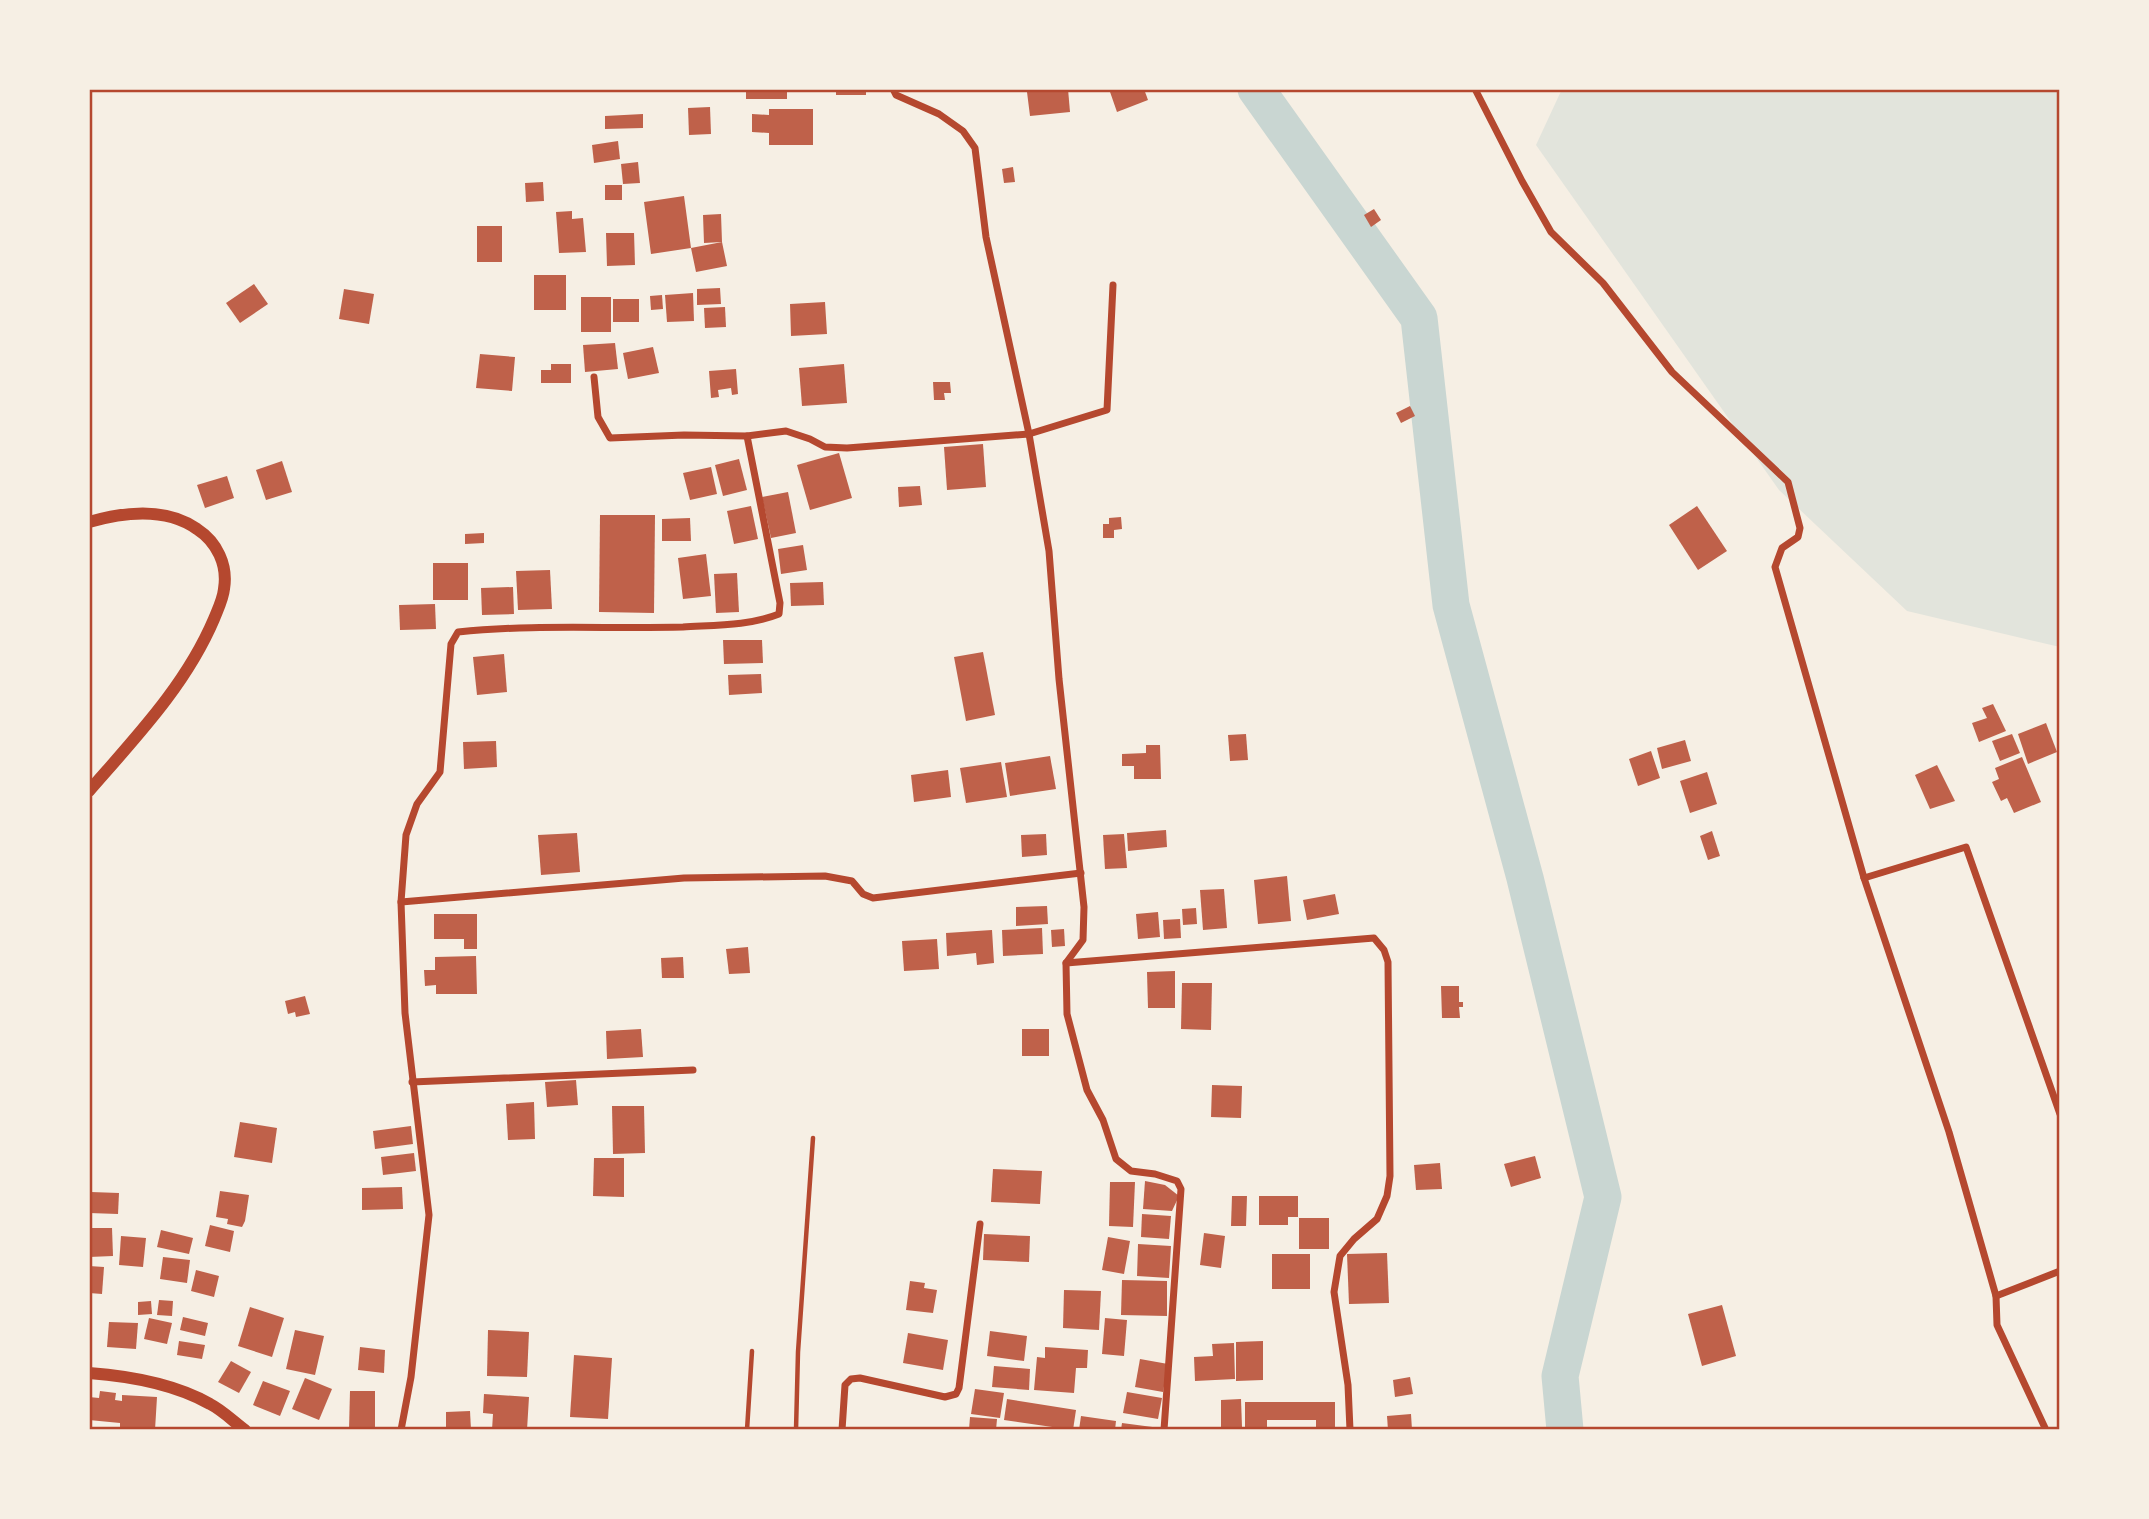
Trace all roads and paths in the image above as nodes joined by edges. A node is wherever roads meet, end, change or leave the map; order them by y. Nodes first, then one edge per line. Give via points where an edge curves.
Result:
1 (893, 89) edge
2 (1475, 89) edge
3 (1113, 285) dead end
4 (594, 377) dead end
5 (1029, 434) junction
6 (747, 436) junction
7 (89, 522) edge
8 (89, 791) edge
9 (1081, 873) junction
10 (1864, 878) junction
11 (401, 902) junction
12 (1066, 963) junction
13 (693, 1070) dead end
14 (412, 1083) junction
15 (2060, 1114) edge
16 (813, 1139) dead end
17 (980, 1224) dead end
18 (2060, 1271) edge
19 (1996, 1296) junction
20 (752, 1351) dead end
21 (89, 1374) edge
22 (245, 1430) edge
23 (401, 1430) edge
24 (747, 1430) edge
25 (796, 1430) edge
26 (842, 1430) edge
27 (1164, 1430) edge
28 (1350, 1430) edge
29 (2046, 1430) edge

1 - 5 street via 896,95 939,114 963,131 975,148 986,237
2 - 10 street via 1551,232 1603,283 1672,372 1788,482 1800,528 1798,537 1782,548 1775,567
3 - 5 street via 1107,410
4 - 6 street via 598,417 610,438
5 - 6 street via 847,448 825,447 786,431
5 - 9 street via 1049,551
6 - 11 street via 779,614 712,625 499,627 458,632 451,644 440,772 417,804 405,835
7 - 8 main road via 128,514 175,518 208,536 225,575 219,605 189,668
9 - 11 street via 873,898 852,881 825,876 684,878
9 - 12 street via 1083,940
10 - 15 street via 1966,847
10 - 19 street via 1949,1132
11 - 14 street
12 - 27 street via 1068,1014 1081,1073 1116,1159 1132,1171 1177,1181 1181,1189
12 - 28 street via 1374,938 1384,950 1388,961 1390,1176 1377,1219 1340,1256 1334,1292
13 - 14 street
14 - 23 street via 429,1215
16 - 25 lane
17 - 26 street via 956,1394 945,1397 860,1378 851,1380 845,1385
18 - 19 street
19 - 29 street via 1997,1325
20 - 24 lane
21 - 22 main road via 147,1381 182,1393 210,1404

